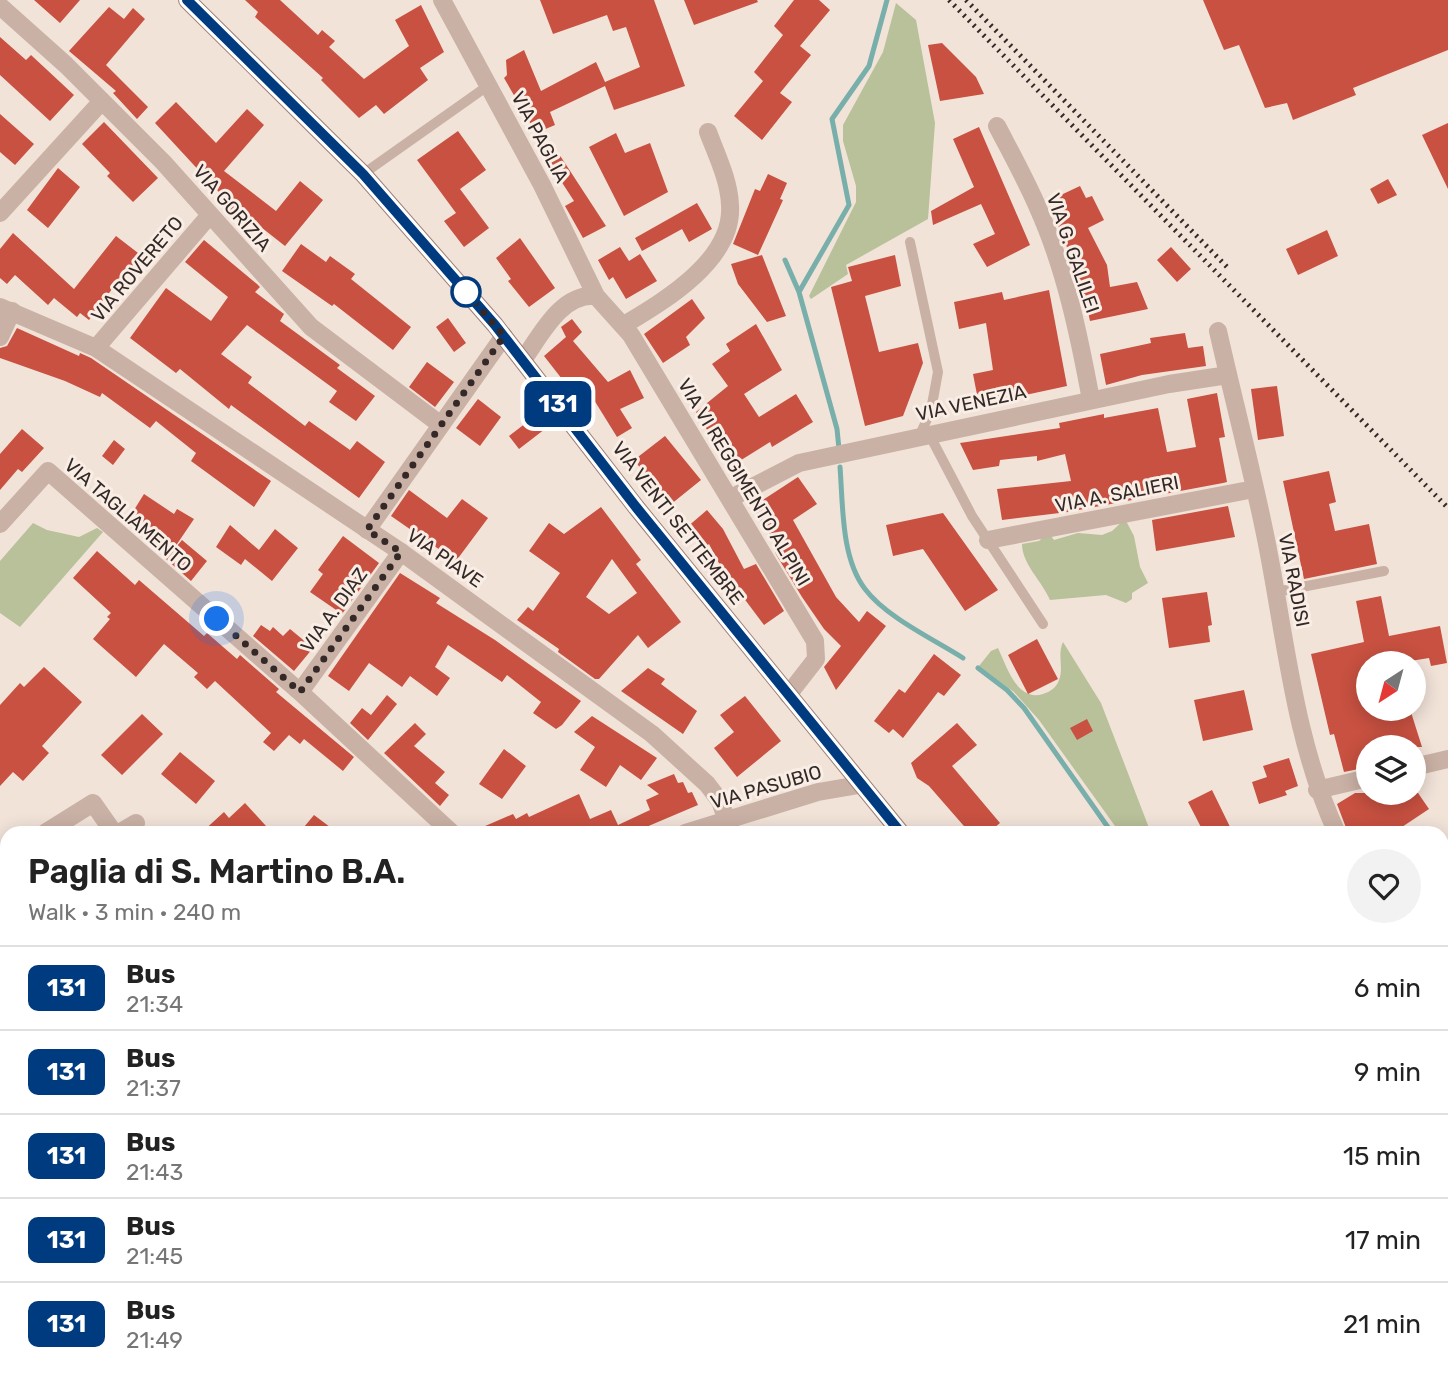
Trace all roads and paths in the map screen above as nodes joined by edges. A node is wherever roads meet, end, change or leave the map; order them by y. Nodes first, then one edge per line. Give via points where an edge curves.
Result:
1 (187, 0) edge
2 (442, 0) edge
3 (0, 6) edge
4 (489, 85) junction
5 (102, 101) junction
6 (997, 126) dead end
7 (708, 132) dead end
8 (363, 174) junction
9 (0, 213) edge
10 (209, 216) junction
11 (910, 242) dead end
12 (596, 296) junction
13 (6, 309) edge
14 (624, 325) junction
15 (1218, 331) dead end
16 (504, 336) junction
17 (0, 337) edge
18 (96, 348) junction
19 (523, 360) junction
20 (1228, 375) junction
21 (1091, 400) junction
22 (442, 425) junction
23 (925, 434) junction
24 (1254, 489) junction
25 (731, 499) junction
26 (0, 524) edge
27 (367, 530) junction
28 (988, 540) junction
29 (401, 552) junction
30 (1384, 571) dead end
31 (1276, 592) junction
32 (1043, 624) dead end
33 (300, 692) junction
34 (788, 695) junction
35 (1448, 759) edge
36 (1426, 764) edge
37 (1356, 781) edge
38 (859, 785) junction
39 (1317, 790) junction
40 (726, 818) junction
41 (136, 823) dead end
42 (56, 826) edge
43 (109, 826) edge
44 (131, 826) edge
45 (444, 826) edge
46 (704, 826) edge
47 (895, 826) edge
48 (1334, 826) edge

1 - 8 main road, VIA VENTI SETTEMBRE
2 - 4 street, VIA PAGLIA
3 - 5 street, VIA GORIZIA
4 - 8 lane
4 - 12 street, VIA PAGLIA
5 - 9 street
5 - 10 street, VIA GORIZIA
6 - 21 street, VIA G. GALILEI via 1039,209 1061,271
7 - 14 street via 727,184 729,224 700,272
8 - 16 main road, VIA VENTI SETTEMBRE
10 - 18 street, VIA ROVERETO
10 - 22 street, VIA GORIZIA via 311,327
11 - 23 lane via 938,372
12 - 14 street, VIA VI REGGIMENTO ALPINI
12 - 19 street via 574,298
13 - 17 street
13 - 18 street, VIA PIAVE
14 - 25 street, VIA VI REGGIMENTO ALPINI
15 - 20 street, VIA RADISI
16 - 19 main road, VIA VENTI SETTEMBRE
16 - 22 street
18 - 27 street, VIA PIAVE
19 - 34 main road, VIA VENTI SETTEMBRE
20 - 21 street, VIA VENEZIA
20 - 24 street, VIA RADISI
21 - 23 street, VIA VENEZIA
22 - 27 street
23 - 25 street, VIA VENEZIA via 799,463
23 - 28 lane
24 - 28 street, VIA A. SALIERI
24 - 31 street, VIA RADISI
25 - 34 street, VIA VI REGGIMENTO ALPINI via 815,641 816,659
26 - 33 street, VIA TAGLIAMENTO via 48,471
27 - 29 street, VIA PIAVE
28 - 32 lane
29 - 33 street, VIA A. DIAZ
29 - 40 street, VIA PIAVE via 652,734 707,784
30 - 31 lane
31 - 39 street, VIA RADISI
33 - 45 street, VIA TAGLIAMENTO
34 - 38 main road, VIA VENTI SETTEMBRE
35 - 36 street
37 - 39 street
38 - 40 street, VIA PASUBIO
38 - 47 main road, VIA VENTI SETTEMBRE
39 - 48 street, VIA RADISI
40 - 46 street, VIA PASUBIO
41 - 44 street
42 - 43 street via 93,803

